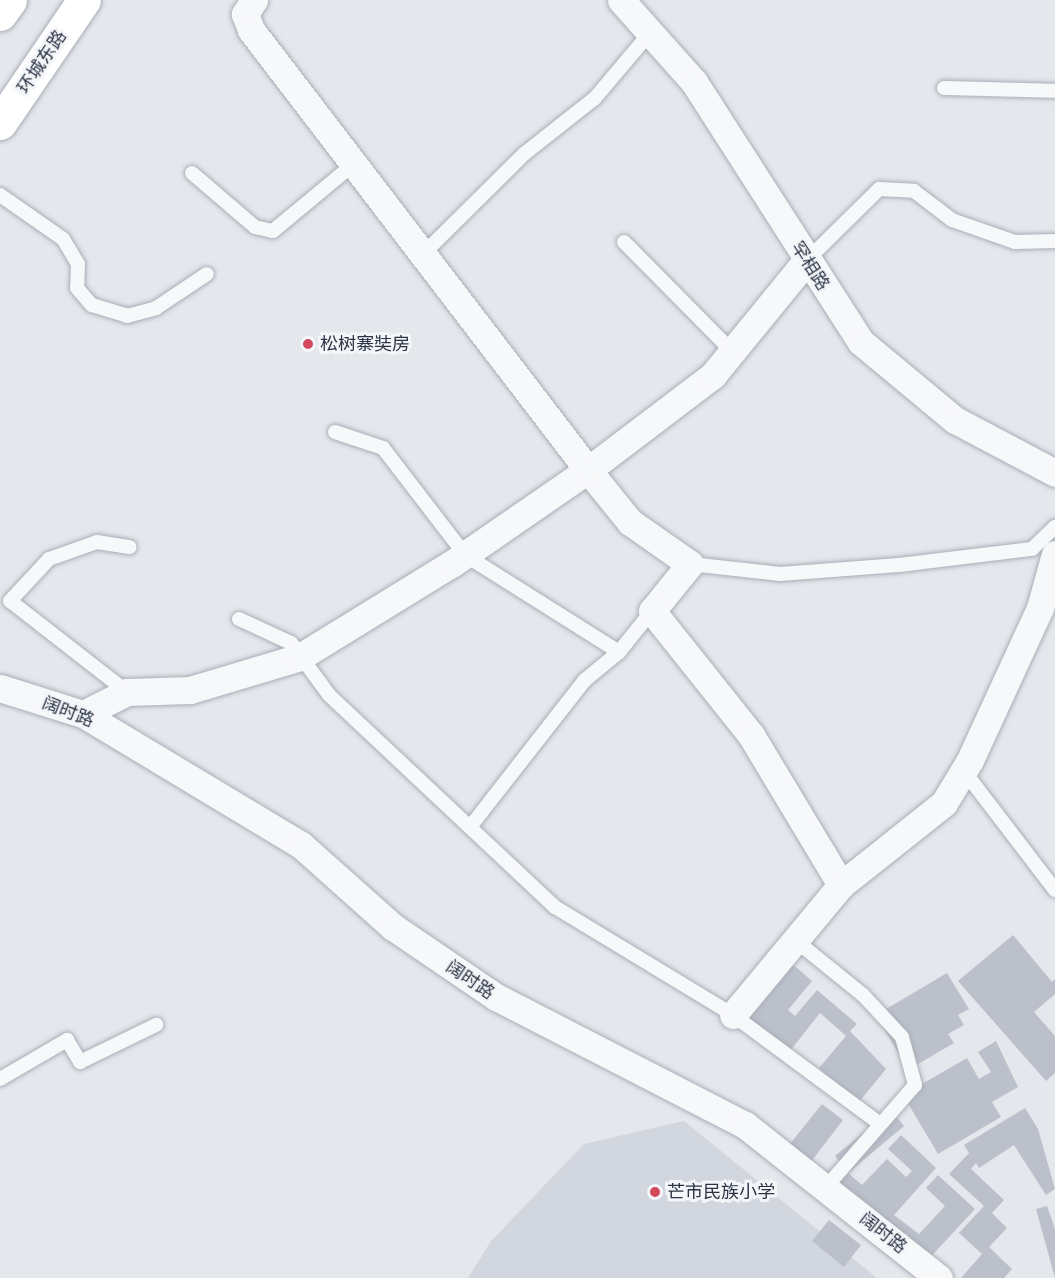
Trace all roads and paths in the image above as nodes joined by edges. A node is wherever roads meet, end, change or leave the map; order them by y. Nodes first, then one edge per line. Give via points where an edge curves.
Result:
1 (10, 0) edge
2 (84, 0) edge
3 (254, 0) edge
4 (621, 0) edge
5 (0, 14) edge
6 (650, 33) junction
7 (944, 88) dead end
8 (1055, 91) edge
9 (0, 123) edge
10 (355, 163) junction
11 (192, 172) dead end
12 (0, 195) edge
13 (1055, 241) edge
14 (624, 242) dead end
15 (425, 252) junction
16 (806, 261) junction
17 (207, 274) dead end
18 (732, 351) junction
19 (335, 432) dead end
20 (588, 470) junction
21 (1055, 473) edge
22 (1055, 527) edge
23 (130, 547) dead end
24 (1055, 554) edge
25 (465, 555) junction
26 (690, 564) junction
27 (652, 611) junction
28 (1048, 612) edge
29 (239, 620) dead end
30 (619, 652) junction
31 (300, 657) junction
32 (127, 693) junction
33 (6, 698) edge
34 (83, 714) junction
35 (964, 771) junction
36 (470, 826) junction
37 (841, 885) junction
38 (1055, 890) edge
39 (795, 940) junction
40 (733, 1015) junction
41 (156, 1025) dead end
42 (0, 1080) edge
43 (879, 1123) junction
44 (825, 1188) junction
45 (939, 1278) edge

1 - 5 main road
2 - 9 main road, 环城东路
3 - 10 street via 246,14 251,30
4 - 6 street, 罕相路
6 - 15 lane via 596,98 524,154
6 - 16 street, 罕相路 via 694,82
7 - 8 lane
10 - 11 lane via 273,231 255,227
10 - 15 street
12 - 17 lane via 63,239 78,264 77,288 92,305 127,316 156,308
13 - 16 lane via 1015,242 952,220 914,191 879,189
14 - 18 lane
15 - 20 street
16 - 18 street
16 - 21 street, 罕相路 via 861,342 955,420
18 - 20 street via 712,375
19 - 25 lane via 383,448
20 - 25 street
20 - 26 street via 630,522
22 - 26 lane via 1032,549 899,566 780,574
23 - 32 lane via 97,542 48,559 10,601
24 - 28 street
25 - 30 lane
25 - 31 street
26 - 27 street
27 - 30 lane
27 - 37 street via 751,735
28 - 35 street
29 - 31 lane via 291,643
30 - 36 lane via 585,680
31 - 32 street via 190,690
31 - 36 lane via 329,695
32 - 34 street
33 - 34 street, 阔时路
34 - 44 street, 阔时路 via 301,845 393,927 496,997 745,1125
35 - 37 street via 944,803
35 - 38 lane
36 - 40 lane via 555,907
37 - 39 street
39 - 40 street
39 - 43 lane via 863,995 902,1036 915,1085
40 - 43 lane
41 - 42 lane via 80,1062 67,1041
43 - 44 lane
44 - 45 street, 阔时路

